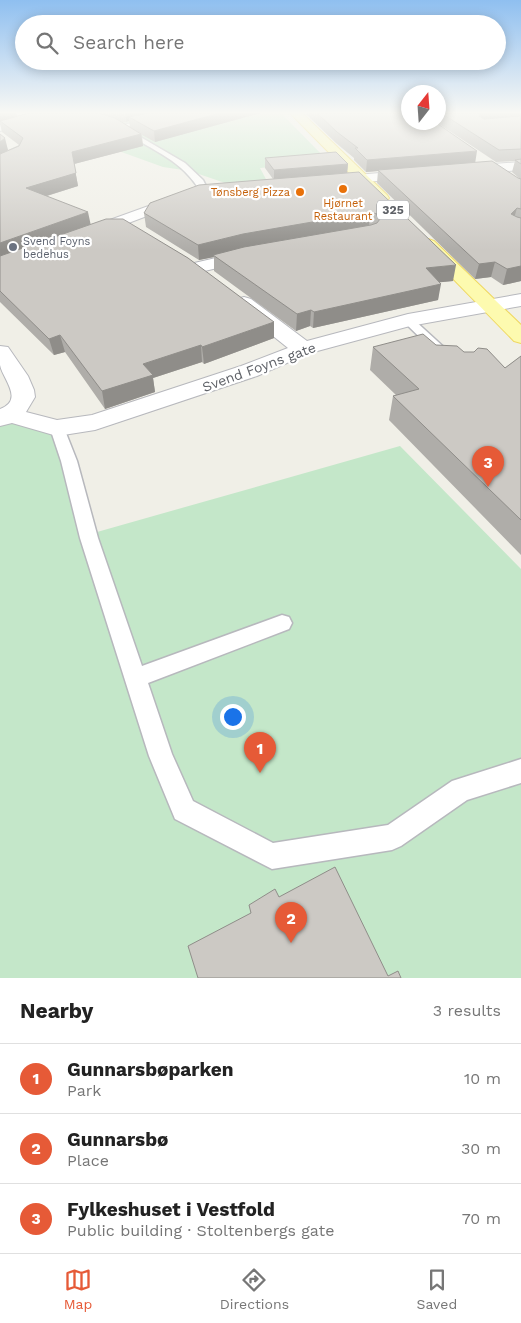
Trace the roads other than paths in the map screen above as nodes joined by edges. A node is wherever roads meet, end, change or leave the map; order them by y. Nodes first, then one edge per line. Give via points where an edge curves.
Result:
1 (172, 159) edge
2 (342, 159) edge
3 (477, 159) edge
4 (521, 166) edge
5 (491, 168) junction
6 (456, 171) edge
7 (429, 173) edge
8 (506, 178) edge
9 (363, 179) junction
10 (320, 182) edge
11 (211, 191) joint
12 (394, 211) edge
13 (120, 221) junction
14 (416, 232) edge
15 (142, 234) edge
16 (74, 239) edge
17 (264, 253) edge
18 (181, 258) edge
19 (196, 268) junction
20 (212, 280) edge
21 (228, 291) edge
22 (521, 300) edge
23 (490, 306) junction
24 (408, 320) junction
25 (521, 337) edge
26 (303, 349) junction
27 (0, 352) edge
28 (456, 364) edge
29 (3, 417) edge
30 (57, 428) junction
31 (282, 623) dead end
32 (135, 678) junction
33 (521, 771) edge

1 - 11 lane
2 - 9 main road, 325
3 - 5 street
4 - 5 street
5 - 6 street
5 - 8 street
7 - 9 street
9 - 10 street
9 - 12 main road, 325
11 - 13 street
13 - 15 street
13 - 16 street
14 - 23 main road, 325
17 - 19 street
18 - 19 street
19 - 20 street
21 - 26 street
22 - 23 street, Svend Foyns gate
23 - 24 street, Svend Foyns gate
23 - 25 main road, 325
24 - 26 street, Svend Foyns gate
24 - 28 lane
26 - 30 street, Svend Foyns gate via 240,374 95,422
27 - 29 street via 23,391 22,402
29 - 30 street, Svend Foyns gate
30 - 32 lane
31 - 32 lane
32 - 33 lane via 184,810 272,856 392,837 461,790

